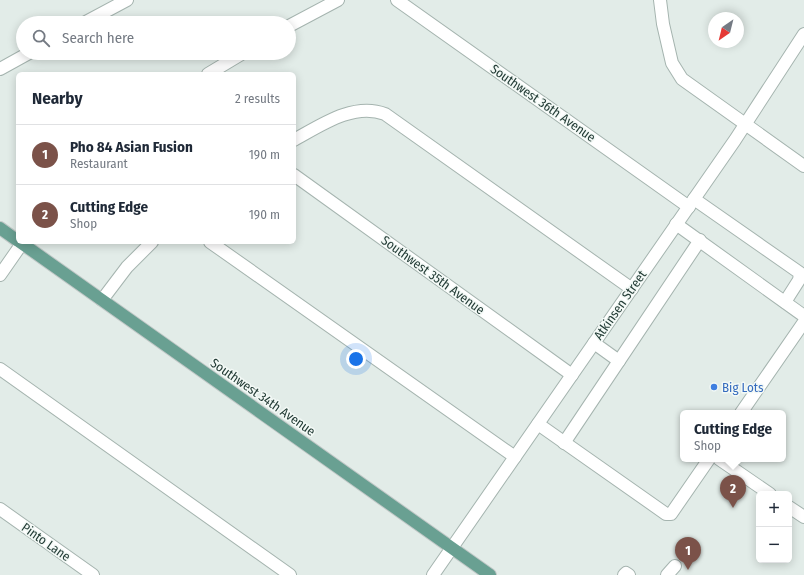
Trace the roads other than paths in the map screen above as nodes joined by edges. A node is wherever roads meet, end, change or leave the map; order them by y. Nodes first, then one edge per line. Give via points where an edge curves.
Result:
1 (127, 0) edge
2 (338, 0) edge
3 (397, 0) edge
4 (656, 0) edge
5 (97, 16) edge
6 (296, 22) edge
7 (802, 41) edge
8 (16, 60) edge
9 (231, 60) edge
10 (0, 69) edge
11 (211, 72) edge
12 (745, 125) junction
13 (296, 139) edge
14 (804, 166) edge
15 (296, 176) edge
16 (691, 203) junction
17 (676, 224) junction
18 (0, 228) edge
19 (16, 239) edge
20 (700, 240) junction
21 (20, 244) edge
22 (24, 244) edge
23 (150, 244) edge
24 (213, 244) edge
25 (0, 275) edge
26 (632, 289) junction
27 (102, 300) junction
28 (785, 302) junction
29 (804, 316) edge
30 (804, 322) edge
31 (594, 343) junction
32 (619, 361) junction
33 (0, 369) edge
34 (572, 375) junction
35 (743, 410) edge
36 (538, 424) junction
37 (564, 443) junction
38 (515, 456) junction
39 (707, 462) edge
40 (723, 462) edge
41 (766, 491) edge
42 (0, 509) edge
43 (792, 509) edge
44 (804, 517) edge
45 (452, 548) junction
46 (676, 566) dead end
47 (93, 575) edge
48 (290, 575) edge
49 (433, 575) edge
50 (490, 575) edge
51 (624, 575) edge
52 (629, 575) edge
53 (667, 575) edge

1 - 5 street
2 - 6 street
3 - 16 street, Southwest 36th Avenue
4 - 12 street via 672,63 682,79
7 - 12 street, Atkinsen Street
8 - 10 street
9 - 11 street
12 - 14 street
12 - 16 street, Atkinsen Street
13 - 26 street via 334,118 359,111 374,110 385,114
15 - 34 street, Southwest 35th Avenue
16 - 17 street, Atkinsen Street
16 - 28 street, Southwest 36th Avenue via 800,272 800,280
17 - 20 street
17 - 26 street, Atkinsen Street
18 - 19 main road, Southwest 34th Avenue
20 - 28 street
20 - 32 street
21 - 25 street
22 - 27 main road, Southwest 34th Avenue
23 - 27 street
24 - 38 street
26 - 31 street, Atkinsen Street
27 - 45 main road, Southwest 34th Avenue
28 - 29 street
30 - 35 street
31 - 32 street
31 - 34 street, Atkinsen Street
32 - 37 street
33 - 48 street
34 - 36 street, Atkinsen Street
36 - 37 street
36 - 38 street, Atkinsen Street
37 - 39 street via 666,514 671,514
38 - 45 street, Atkinsen Street
40 - 41 street
42 - 47 street, Pinto Lane
43 - 44 street
45 - 49 street, Atkinsen Street
45 - 50 main road, Southwest 34th Avenue
46 - 53 street
51 - 52 street

